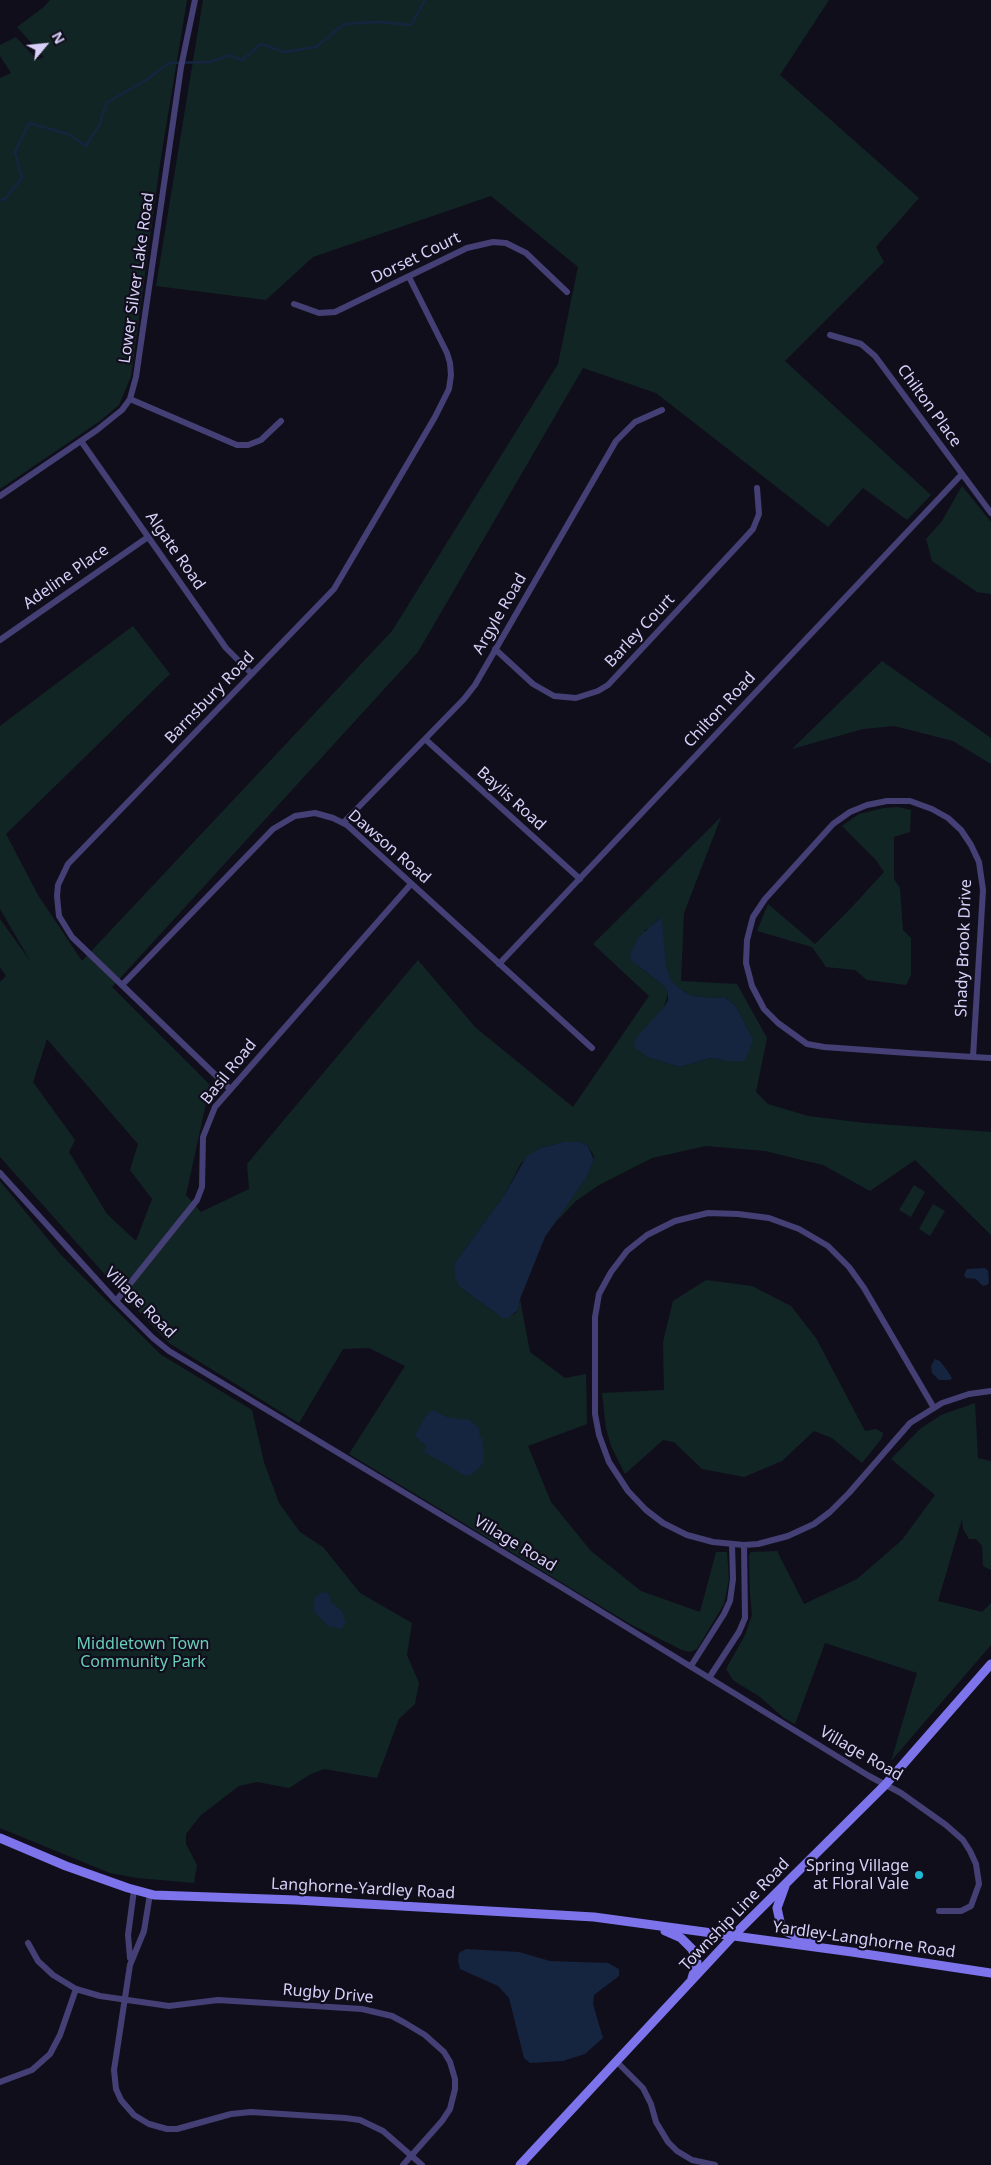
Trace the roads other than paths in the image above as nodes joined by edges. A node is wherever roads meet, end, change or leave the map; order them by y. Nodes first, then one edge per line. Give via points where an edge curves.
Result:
1 (196, 0) edge
2 (410, 277) junction
3 (567, 292) dead end
4 (294, 304) dead end
5 (830, 335) dead end
6 (130, 399) junction
7 (662, 410) dead end
8 (281, 421) dead end
9 (81, 441) junction
10 (962, 474) junction
11 (757, 488) dead end
12 (0, 496) edge
13 (991, 513) edge
14 (148, 537) junction
15 (0, 640) edge
16 (495, 649) junction
17 (252, 674) junction
18 (425, 739) junction
19 (343, 823) junction
20 (580, 879) junction
21 (411, 884) junction
22 (500, 964) junction
23 (122, 985) junction
24 (592, 1048) dead end
25 (973, 1057) junction
26 (991, 1058) edge
27 (230, 1089) junction
28 (0, 1173) edge
29 (116, 1300) junction
30 (991, 1391) edge
31 (934, 1408) junction
32 (732, 1544) junction
33 (744, 1546) junction
34 (991, 1664) edge
35 (691, 1666) junction
36 (709, 1678) junction
37 (885, 1785) junction
38 (0, 1838) edge
39 (786, 1884) junction
40 (134, 1890) junction
41 (150, 1894) junction
42 (939, 1911) dead end
43 (650, 1926) junction
44 (732, 1937) junction
45 (28, 1944) dead end
46 (825, 1948) junction
47 (130, 1964) junction
48 (991, 1973) edge
49 (690, 1982) junction
50 (76, 1989) junction
51 (125, 2000) junction
52 (616, 2061) junction
53 (0, 2082) edge
54 (411, 2156) junction
55 (403, 2165) edge
56 (422, 2165) edge
57 (520, 2165) edge
58 (716, 2165) edge

1 - 6 street, Lower Silver Lake Road via 182,67 136,377
2 - 3 street, Dorset Court via 474,245 498,242 518,247
2 - 4 street, Dorset Court via 335,312 319,313
2 - 17 street, Barnsbury Road via 447,353 451,375 449,389 338,583
5 - 10 street, Chilton Place via 861,344 876,356
6 - 8 street via 237,445 261,440
6 - 9 street, Lower Silver Lake Road via 122,410
7 - 16 street, Argyle Road via 634,422 616,441
9 - 12 street, Lower Silver Lake Road
9 - 14 street, Algate Road
10 - 13 street, Chilton Place
10 - 20 street, Chilton Road
11 - 16 street, Barley Court via 759,514 748,534 608,685 585,697 554,696 534,684
14 - 15 street, Adeline Place
14 - 17 street, Algate Road via 226,648
16 - 18 street, Argyle Road via 464,699
17 - 23 street, Barnsbury Road via 68,864 62,875 57,896 64,925 72,937
18 - 19 street, Argyle Road
18 - 20 street, Baylis Road
19 - 21 street, Dawson Road
19 - 23 street, Dawson Road via 315,813 284,821
20 - 22 street, Chilton Road
21 - 22 street, Dawson Road
21 - 27 street, Basil Road
22 - 24 street, Dawson Road
23 - 27 street, Barnsbury Road
25 - 25 street, Shady Brook Drive via 807,1044 764,1009 752,986 746,963 753,917 813,845 850,812 887,800 910,802 948,818 971,845 979,862 983,890
25 - 26 street, Shady Brook Drive
27 - 29 street, Basil Road via 215,1107 204,1132 202,1187 197,1200
28 - 29 street, Village Road
29 - 35 street, Village Road via 153,1338 184,1361
30 - 31 street via 958,1397
31 - 32 street via 849,1267 828,1246 800,1229 769,1218 708,1213 675,1221 647,1234 627,1251 600,1294 595,1317 595,1414 599,1435 609,1462 628,1491 646,1510 687,1535
31 - 33 street via 904,1428 849,1493 821,1519 777,1540
32 - 33 street
32 - 35 street via 730,1602
33 - 36 street via 744,1618 739,1632
34 - 37 main road, Township Line Road
35 - 36 street, Village Road
36 - 37 street, Village Road
37 - 39 main road, Township Line Road
37 - 42 street, Village Road via 955,1832 976,1864 979,1884 971,1906 962,1911
38 - 40 main road, Langhorne-Yardley Road
39 - 44 main road, Township Line Road
39 - 46 main road via 777,1908 781,1926 794,1936
40 - 41 main road, Langhorne-Yardley Road
40 - 47 street via 128,1935
41 - 43 main road, Langhorne-Yardley Road via 569,1916
41 - 47 street via 144,1931
43 - 44 main road, Langhorne-Yardley Road
43 - 49 main road via 681,1938 692,1949 697,1962
44 - 46 main road, Yardley-Langhorne Road
44 - 49 main road, Township Line Road
45 - 50 street via 46,1969
46 - 48 main road, Yardley-Langhorne Road
47 - 51 street
49 - 52 main road, Township Line Road
50 - 51 street, Rugby Drive
50 - 53 street via 60,2036 50,2054 32,2070
51 - 54 street via 114,2079 121,2100 140,2120 157,2127 177,2129 216,2117 250,2112 345,2118 360,2120 383,2131
51 - 54 street, Rugby Drive via 169,2006 218,2000 362,2008 405,2023 438,2045 450,2062 455,2080 450,2109
52 - 57 main road, Township Line Road
52 - 58 street via 644,2088 656,2122 668,2142 692,2160
54 - 55 street, Rugby Drive
54 - 56 street

